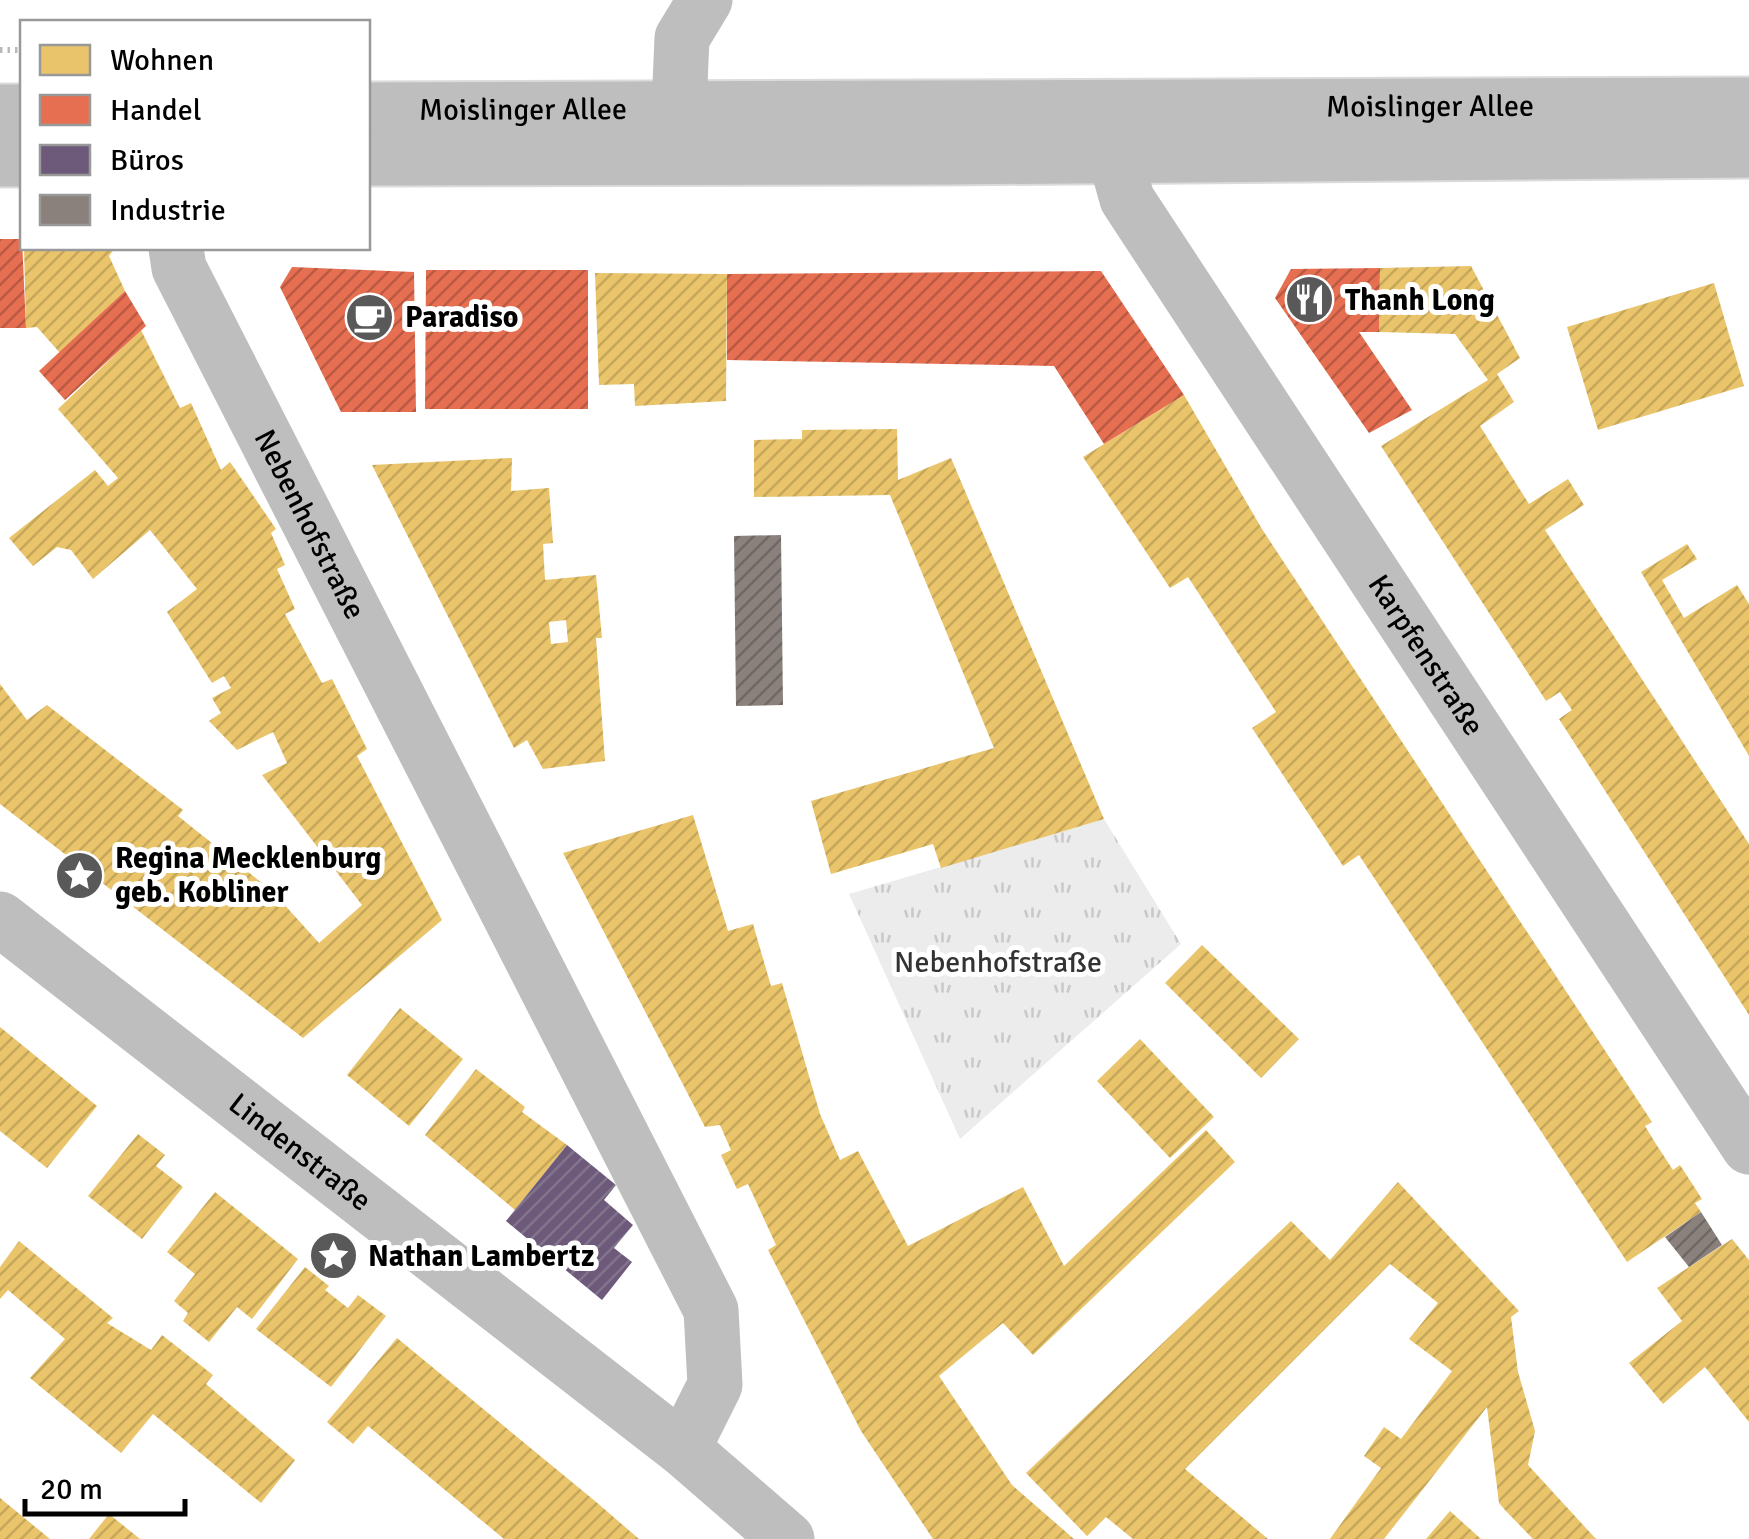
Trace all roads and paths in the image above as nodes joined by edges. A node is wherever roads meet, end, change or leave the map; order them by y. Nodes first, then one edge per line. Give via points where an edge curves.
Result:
1 (704, 0) edge
2 (1749, 104) edge
3 (370, 110) edge
4 (1115, 131) junction
5 (678, 132) junction
6 (1749, 150) edge
7 (370, 158) edge
8 (176, 250) edge
9 (0, 919) edge
10 (1749, 1147) edge
11 (683, 1449) junction
12 (787, 1539) edge

1 - 5 street via 682,38
2 - 4 street, Moislinger Allee
3 - 5 street, Moislinger Allee
4 - 5 street, Moislinger Allee
4 - 6 street, Moislinger Allee
4 - 10 street, Karpfenstraße via 1126,199
5 - 7 street, Moislinger Allee
8 - 11 street, Nebenhofstraße via 179,268 711,1310 714,1385
9 - 11 street, Lindenstraße
11 - 12 street, Lindenstraße

